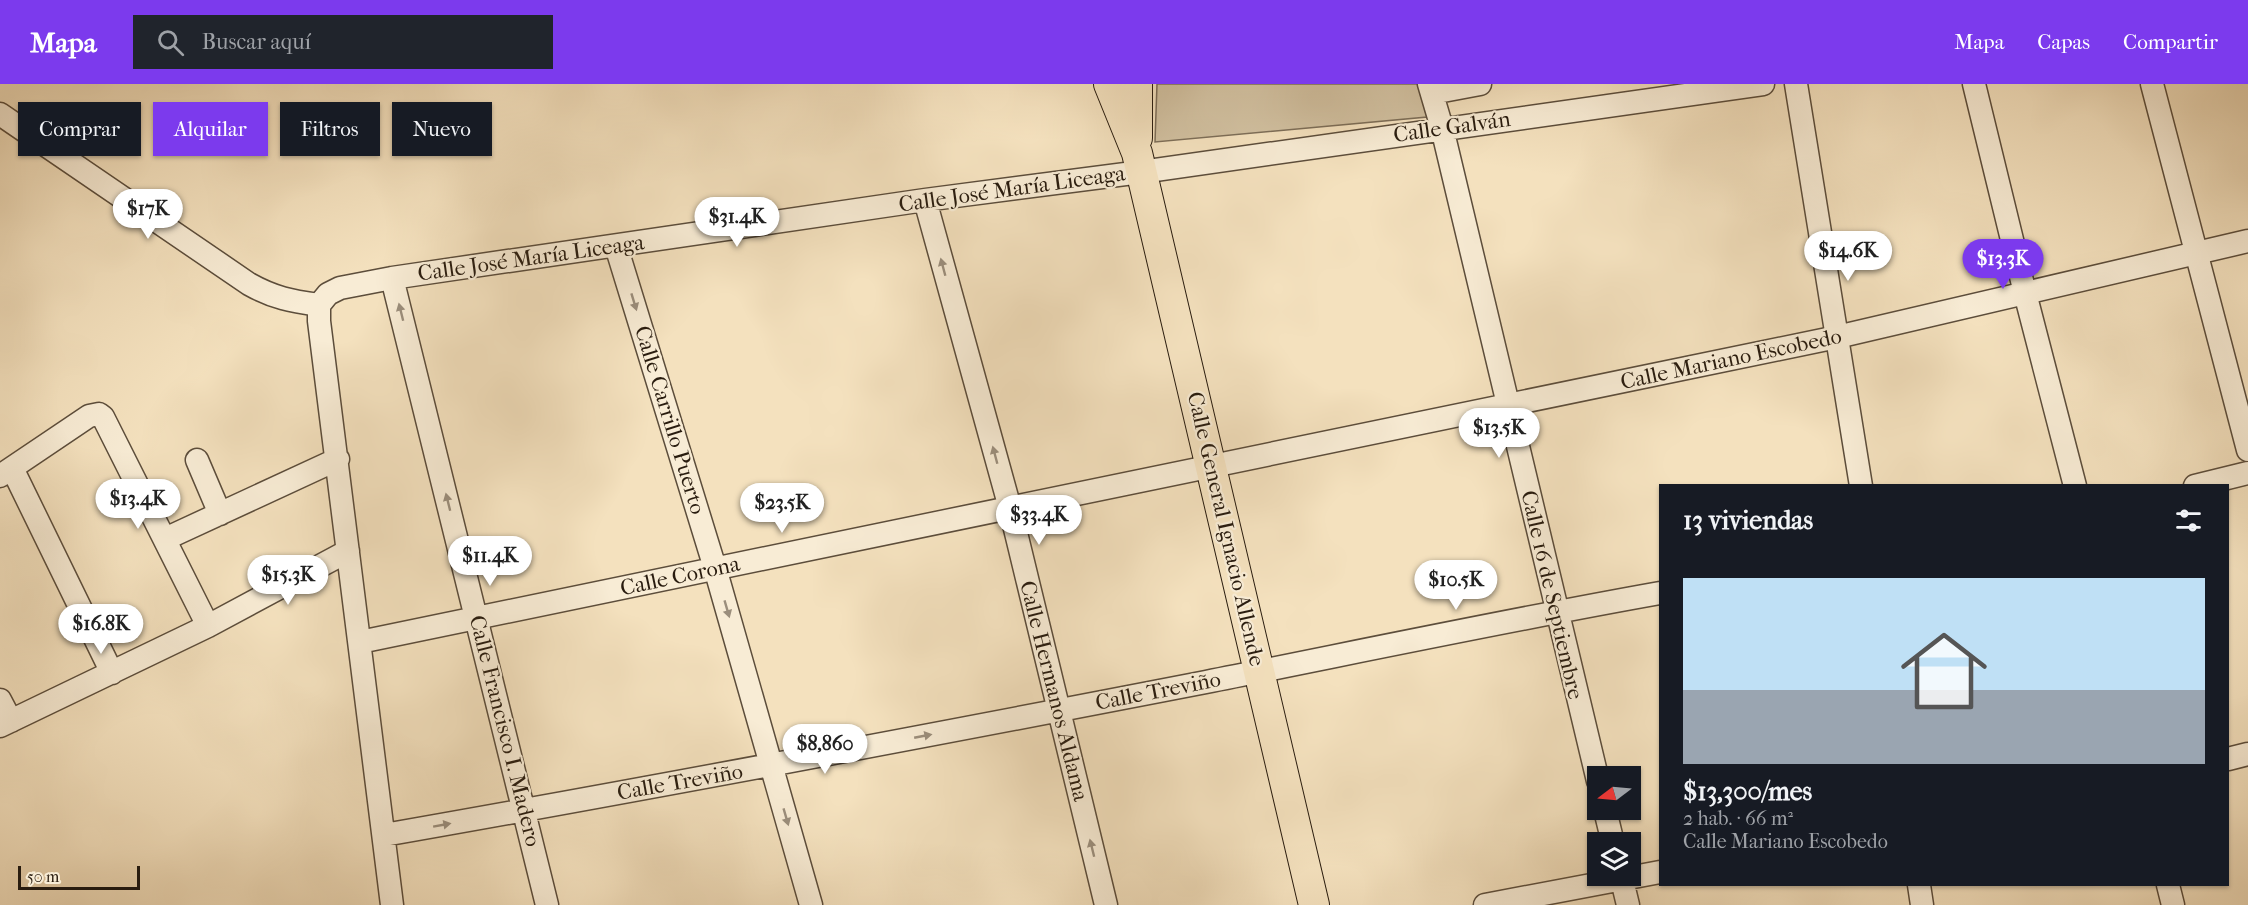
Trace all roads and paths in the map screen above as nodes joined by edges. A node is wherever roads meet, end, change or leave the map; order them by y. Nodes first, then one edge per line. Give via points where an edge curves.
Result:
1 (1109, 84) edge
2 (1137, 84) edge
3 (1480, 84) edge
4 (1763, 84) edge
5 (1796, 84) edge
6 (1974, 84) edge
7 (2152, 84) edge
8 (1431, 88) edge
9 (0, 114) edge
10 (1442, 128) junction
11 (1139, 163) junction
12 (925, 200) junction
13 (2248, 241) edge
14 (616, 246) junction
15 (2196, 252) junction
16 (392, 278) junction
17 (2025, 293) junction
18 (319, 305) junction
19 (1837, 337) junction
20 (1508, 406) junction
21 (2248, 450) edge
22 (338, 459) junction
23 (197, 460) dead end
24 (1212, 466) junction
25 (6, 472) edge
26 (2248, 473) edge
27 (1861, 484) edge
28 (2074, 484) edge
29 (2203, 484) edge
30 (1010, 508) junction
31 (220, 514) junction
32 (165, 539) junction
33 (348, 551) junction
34 (715, 568) junction
35 (1659, 593) edge
36 (1556, 612) junction
37 (476, 618) junction
38 (208, 626) junction
39 (360, 642) junction
40 (1259, 672) junction
41 (112, 673) junction
42 (0, 700) edge
43 (1058, 711) junction
44 (5, 724) edge
45 (2248, 754) edge
46 (2229, 759) edge
47 (772, 765) junction
48 (1594, 766) edge
49 (524, 810) junction
50 (384, 835) junction
51 (1659, 872) edge
52 (1641, 875) edge
53 (1587, 885) edge
54 (1623, 886) edge
55 (1919, 886) edge
56 (2168, 886) edge
57 (392, 905) edge
58 (547, 905) edge
59 (811, 905) edge
60 (1106, 905) edge
61 (1314, 905) edge
62 (1485, 905) edge
63 (1628, 905) edge
64 (1922, 905) edge
65 (2173, 905) edge

1 - 11 main road, Calle General Ignacio Allende
2 - 11 main road, Calle General Ignacio Allende
3 - 8 street
4 - 10 street, Calle Galván
5 - 19 street
6 - 17 street
7 - 15 street
8 - 10 street, Calle 16 de Septiembre
9 - 18 street via 249,284 270,296
10 - 11 street, Calle Galván
10 - 20 street, Calle 16 de Septiembre
11 - 12 street, Calle José María Liceaga
11 - 24 main road, Calle General Ignacio Allende
12 - 14 street, Calle José María Liceaga
30 -> 12 street, Calle Hermanos Aldama
13 - 15 street, Calle Mariano Escobedo
14 - 16 street, Calle José María Liceaga
14 -> 34 street, Calle Carrillo Puerto
15 - 17 street, Calle Mariano Escobedo
15 - 21 street
16 - 18 street, Calle José María Liceaga via 340,288
37 -> 16 street, Calle Francisco I. Madero
17 - 19 street, Calle Mariano Escobedo
17 - 28 street
18 - 22 street
19 - 20 street, Calle Mariano Escobedo
19 - 27 street
20 - 24 street, Calle Mariano Escobedo
20 - 36 street, Calle 16 de Septiembre
22 - 31 street
22 - 33 street
23 - 31 street
24 - 30 street, Calle Corona
24 - 40 main road, Calle General Ignacio Allende
25 - 32 street via 90,416 99,414 104,417
25 - 41 street
26 - 29 street
30 - 34 street, Calle Corona
30 - 43 street, Calle Hermanos Aldama
31 - 32 street
32 - 38 street
33 - 38 street
33 - 39 street
34 - 37 street, Calle Corona
34 -> 47 street, Calle Carrillo Puerto
35 - 36 street, Calle Treviño
36 - 40 street, Calle Treviño
36 - 48 street, Calle 16 de Septiembre
37 - 39 street, Calle Corona
37 - 49 street, Calle Francisco I. Madero
38 - 41 street
39 - 50 street
40 - 43 street, Calle Treviño
40 - 61 main road, Calle General Ignacio Allende
41 - 44 street
42 - 44 street
47 -> 43 street, Calle Treviño
60 -> 43 street, Calle Hermanos Aldama
45 - 46 street
47 - 49 street, Calle Treviño
47 -> 59 street, Calle Carrillo Puerto
50 -> 49 street, Calle Treviño
49 - 58 street, Calle Francisco I. Madero
50 - 57 street
51 - 52 street
53 - 62 street
54 - 63 street
55 - 64 street
56 - 65 street

